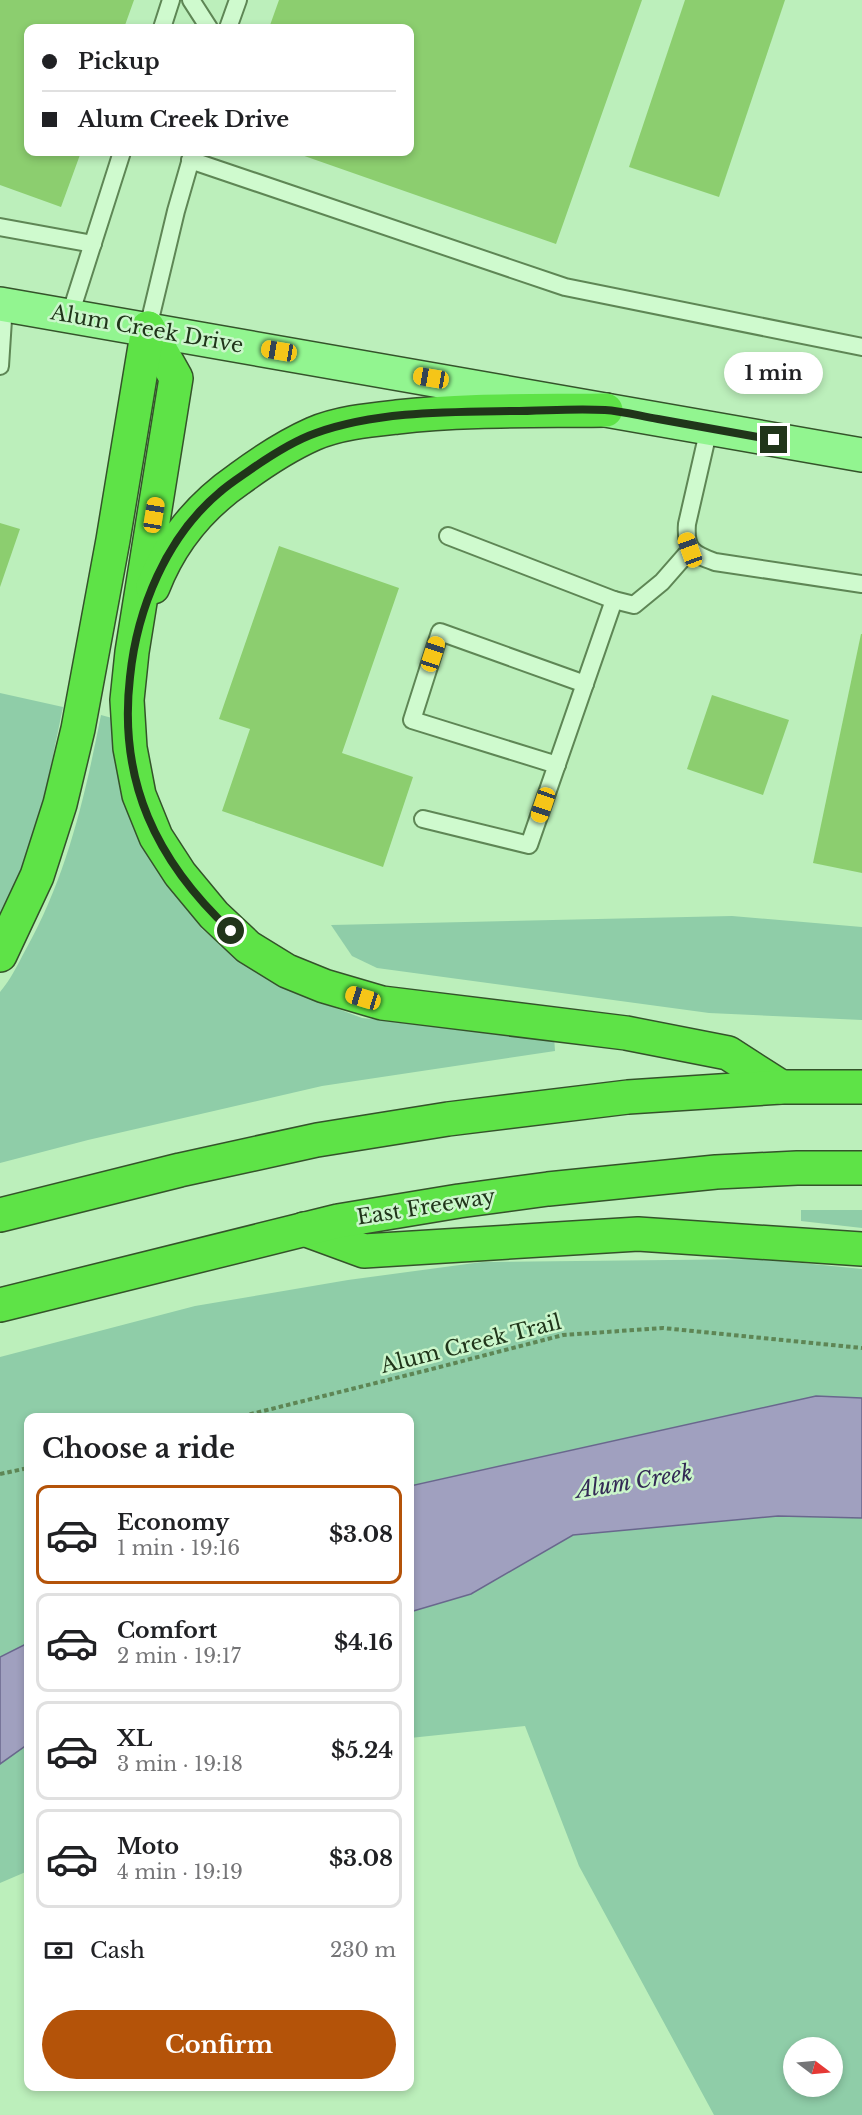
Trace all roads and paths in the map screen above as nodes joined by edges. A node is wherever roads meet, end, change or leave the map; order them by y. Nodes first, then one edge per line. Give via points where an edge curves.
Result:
1 (171, 0) edge
2 (191, 0) edge
3 (238, 0) edge
4 (163, 24) edge
5 (206, 24) edge
6 (229, 24) edge
7 (121, 156) edge
8 (191, 156) edge
9 (0, 228) edge
10 (93, 243) junction
11 (2, 304) edge
12 (70, 315) junction
13 (148, 328) junction
14 (862, 347) edge
15 (0, 366) edge
16 (606, 410) junction
17 (709, 428) junction
18 (862, 455) edge
19 (448, 536) dead end
20 (690, 550) junction
21 (862, 584) edge
22 (614, 600) junction
23 (132, 652) junction
24 (585, 684) junction
25 (556, 765) junction
26 (423, 819) dead end
27 (0, 955) edge
28 (781, 1087) junction
29 (862, 1087) edge
30 (862, 1168) edge
31 (0, 1215) edge
32 (304, 1229) junction
33 (862, 1249) edge
34 (0, 1305) edge
35 (862, 1348) edge
36 (255, 1413) edge
37 (24, 1469) edge
38 (0, 1474) edge

1 - 4 lane
2 - 5 lane
3 - 6 lane
7 - 10 lane
8 - 13 lane
8 - 14 lane via 565,287
9 - 10 lane
10 - 12 lane
11 - 12 main road, Alum Creek Drive
11 - 15 lane
12 - 13 main road, Alum Creek Drive
13 - 16 main road, Alum Creek Drive
13 - 23 highway via 176,378
13 - 27 highway via 78,729 37,876
16 - 17 main road, Alum Creek Drive
16 - 23 highway via 439,412 361,421 314,434 266,458 219,493 187,526 161,565
17 - 18 main road, Alum Creek Drive
17 - 20 lane via 687,524
19 - 22 lane
20 - 21 lane via 715,562
20 - 22 lane via 663,582 634,605
22 - 24 lane
23 - 28 highway via 127,700 138,795 156,837 180,874 214,915 248,947 287,971 382,1003 626,1033 728,1053
24 - 25 lane
24 - 25 lane via 440,632 412,720
25 - 26 lane via 529,845
28 - 29 highway
28 - 31 highway via 628,1097 317,1140
30 - 32 highway, East Freeway via 797,1168 632,1179 459,1201
32 - 33 highway via 364,1251 638,1234
32 - 34 highway, East Freeway
35 - 36 path, Alum Creek Trail via 663,1328 564,1335
37 - 38 path

